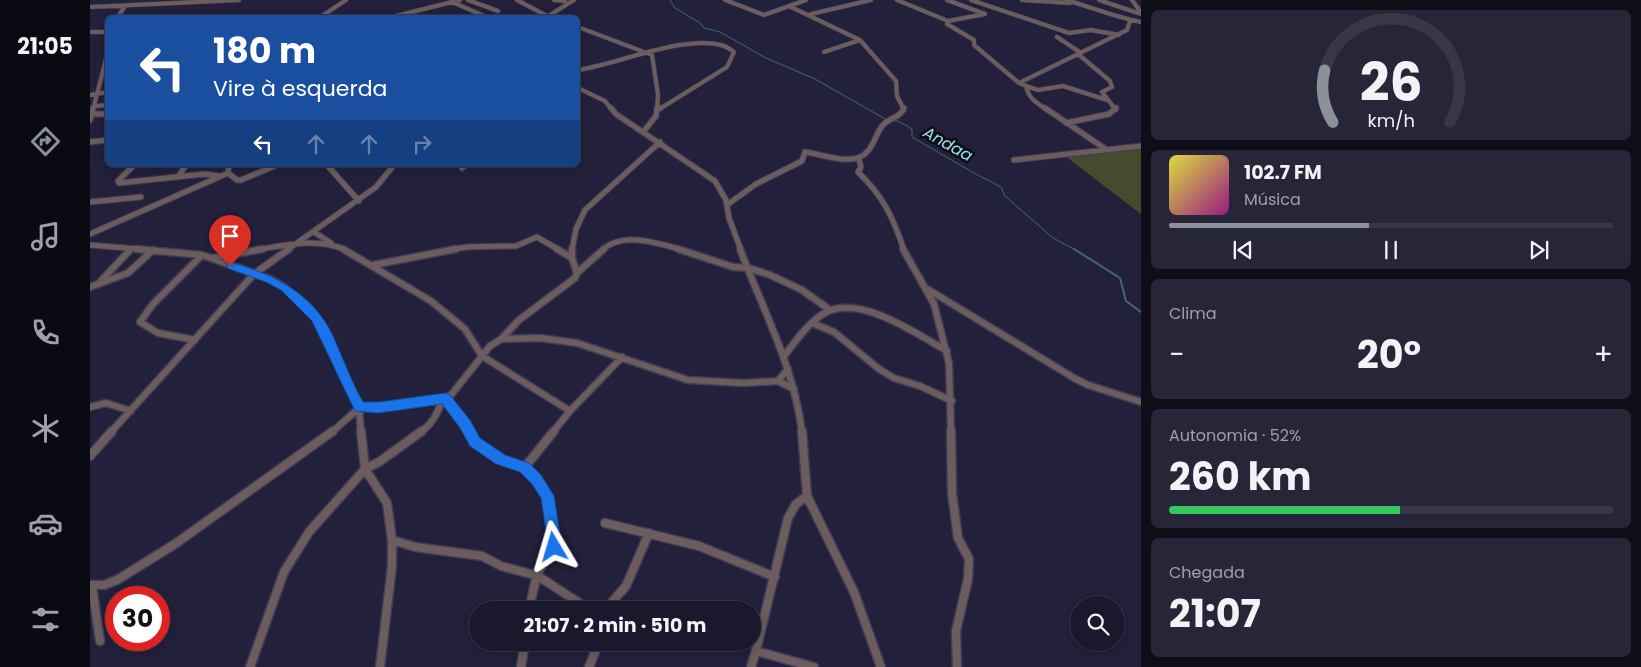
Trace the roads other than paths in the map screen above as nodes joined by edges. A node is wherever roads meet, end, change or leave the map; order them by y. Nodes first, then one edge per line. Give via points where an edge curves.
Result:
1 (120, 0) edge
2 (240, 0) edge
3 (346, 0) edge
4 (460, 0) edge
5 (468, 0) edge
6 (517, 0) edge
7 (554, 0) edge
8 (574, 0) edge
9 (725, 0) edge
10 (806, 0) edge
11 (871, 0) edge
12 (948, 0) edge
13 (971, 0) edge
14 (1022, 0) edge
15 (1066, 0) edge
16 (1100, 0) edge
17 (1110, 0) edge
18 (1132, 0) edge
19 (187, 1) edge
20 (565, 1) edge
21 (901, 1) edge
22 (452, 2) junction
23 (1076, 3) junction
24 (117, 5) junction
25 (125, 6) junction
26 (90, 7) edge
27 (791, 7) junction
28 (498, 11) dead end
29 (1139, 12) edge
30 (404, 14) joint
31 (809, 14) junction
32 (120, 15) edge
33 (324, 15) edge
34 (400, 15) edge
35 (482, 15) edge
36 (549, 15) edge
37 (552, 15) edge
38 (1130, 21) junction
39 (948, 22) junction
40 (1141, 22) edge
41 (580, 28) edge
42 (90, 32) edge
43 (105, 32) edge
44 (1119, 35) junction
45 (1057, 37) dead end
46 (860, 40) junction
47 (648, 52) junction
48 (824, 52) dead end
49 (1079, 54) junction
50 (105, 61) edge
51 (580, 70) edge
52 (1019, 83) junction
53 (1026, 86) junction
54 (580, 89) edge
55 (585, 92) junction
56 (580, 94) edge
57 (94, 95) edge
58 (1110, 101) junction
59 (105, 105) edge
60 (94, 106) junction
61 (657, 110) junction
62 (92, 114) junction
63 (105, 114) edge
64 (90, 120) edge
65 (1066, 123) junction
66 (644, 131) junction
67 (105, 140) edge
68 (90, 142) edge
69 (660, 142) junction
70 (1141, 146) edge
71 (1106, 150) junction
72 (859, 159) junction
73 (1014, 160) dead end
74 (132, 167) edge
75 (185, 167) edge
76 (229, 167) edge
77 (272, 167) edge
78 (329, 167) edge
79 (392, 167) edge
80 (228, 173) junction
81 (219, 176) junction
82 (178, 178) junction
83 (141, 197) dead end
84 (359, 200) junction
85 (90, 202) edge
86 (727, 205) junction
87 (314, 232) junction
88 (90, 234) edge
89 (298, 243) junction
90 (332, 244) junction
91 (90, 246) edge
92 (130, 250) junction
93 (153, 250) junction
94 (202, 256) junction
95 (572, 258) junction
96 (211, 259) junction
97 (373, 266) junction
98 (747, 267) junction
99 (577, 273) junction
100 (254, 274) junction
101 (98, 285) junction
102 (90, 287) edge
103 (926, 288) junction
104 (830, 310) junction
105 (812, 323) junction
106 (501, 339) junction
107 (195, 340) junction
108 (947, 351) junction
109 (482, 356) junction
110 (784, 356) junction
111 (622, 357) junction
112 (788, 369) junction
113 (778, 381) junction
114 (794, 389) junction
115 (444, 399) junction
116 (952, 401) junction
117 (1141, 402) edge
118 (90, 407) edge
119 (359, 408) junction
120 (131, 411) junction
121 (570, 411) junction
122 (90, 456) edge
123 (525, 468) junction
124 (365, 469) junction
125 (807, 496) junction
126 (605, 522) dead end
127 (649, 533) junction
128 (392, 540) junction
129 (538, 576) junction
130 (775, 577) junction
131 (547, 581) junction
132 (91, 585) edge
133 (533, 587) junction
134 (531, 601) edge
135 (577, 601) edge
136 (614, 601) edge
137 (761, 632) edge
138 (100, 641) dead end
139 (525, 651) edge
140 (595, 651) edge
141 (756, 651) joint
142 (524, 666) edge
143 (250, 667) edge
144 (380, 667) edge
145 (589, 667) edge
146 (751, 667) edge
147 (814, 667) edge
148 (881, 667) edge
149 (957, 667) edge

1 - 24 street
2 - 19 street
3 - 33 street
4 - 22 street
5 - 28 street
6 - 36 street
7 - 20 street
8 - 20 street
9 - 27 street via 764,15
10 - 27 street
11 - 31 street
12 - 39 street via 985,14
13 - 44 street via 1065,32 1091,30
14 - 23 street
15 - 23 street
16 - 17 street
16 - 29 street
18 - 29 street
19 - 25 street
20 - 37 street
21 - 39 street
22 - 30 street
22 - 35 street
23 - 38 street
24 - 25 street
24 - 26 street
25 - 32 street
27 - 31 street
30 - 34 street
31 - 46 street
38 - 40 street
38 - 44 street via 1127,30
39 - 52 street via 974,40 974,45
41 - 47 street
42 - 43 street
44 - 49 street
45 - 49 street
46 - 48 street
46 - 72 street via 896,81 897,96 904,111 884,123 866,154
47 - 51 street
47 - 61 street via 654,59
47 - 61 street via 714,43 734,52 727,67
49 - 52 street
49 - 58 street via 1110,81 1112,86 1102,92
50 - 57 street
52 - 53 street
53 - 58 street via 1038,90 1063,86
53 - 65 street via 1033,100
54 - 55 street
55 - 56 street
55 - 66 street via 605,101 616,114
57 - 60 street
58 - 65 street via 1118,108 1114,112
59 - 60 street
60 - 62 street
61 - 66 street via 655,121
62 - 63 street
62 - 64 street
65 - 71 street
66 - 69 street
67 - 68 street
69 - 86 street via 714,182
69 - 95 street via 585,210 576,229
70 - 71 street
71 - 73 street
72 - 86 street via 805,152 802,161 756,184
72 - 103 street via 861,167 858,172 877,190 906,255
74 - 82 street via 119,183
75 - 82 street
76 - 80 street
77 - 80 street via 242,180
78 - 84 street
79 - 84 street via 376,187
80 - 81 street
81 - 82 street via 204,174
81 - 88 street
83 - 85 street
84 - 87 street
86 - 98 street
87 - 89 street
87 - 90 street
89 - 90 street
89 - 96 street
89 - 100 street
90 - 97 street
91 - 92 street
92 - 93 street
92 - 101 street
93 - 94 street
93 - 101 street via 128,273
94 - 96 street
94 - 107 street via 153,304 140,322 145,327 178,339
95 - 97 street via 537,238 516,246 467,247
95 - 99 street
96 - 100 street
97 - 109 street via 431,301 465,329
98 - 99 street via 733,268 632,238 609,244
98 - 104 street via 782,280
98 - 110 street
99 - 106 street via 575,278 519,320
100 - 107 street
100 - 119 street via 284,287 316,318
101 - 102 street
103 - 108 street via 934,304
103 - 117 street via 1088,386
104 - 105 street
104 - 108 street via 847,307 865,311
105 - 110 street
105 - 116 street via 834,332 894,378
106 - 109 street
106 - 111 street via 540,338 577,343
107 - 120 street
108 - 116 street
109 - 115 street via 451,395
109 - 121 street
110 - 112 street
111 - 113 street via 688,380
111 - 121 street
112 - 113 street
112 - 114 street
113 - 114 street
114 - 125 street via 802,430
115 - 119 street
115 - 123 street via 475,442 501,460
115 - 124 street via 427,428
116 - 149 street via 952,493 958,538 969,559 968,579 956,631
118 - 120 street via 106,403
119 - 124 street
119 - 132 street via 309,450 175,544 117,580
120 - 122 street
121 - 123 street
123 - 129 street via 547,496 555,543
124 - 128 street via 387,503
124 - 143 street via 309,532 284,572
125 - 130 street via 796,504 788,518
125 - 148 street via 854,592
126 - 127 street
127 - 130 street via 699,546
127 - 136 street via 638,562
128 - 129 street via 415,547 482,556 501,566
128 - 144 street
129 - 131 street
129 - 133 street
130 - 137 street
131 - 133 street
131 - 135 street
132 - 138 street
133 - 134 street
139 - 142 street
140 - 145 street
141 - 146 street
141 - 147 street

